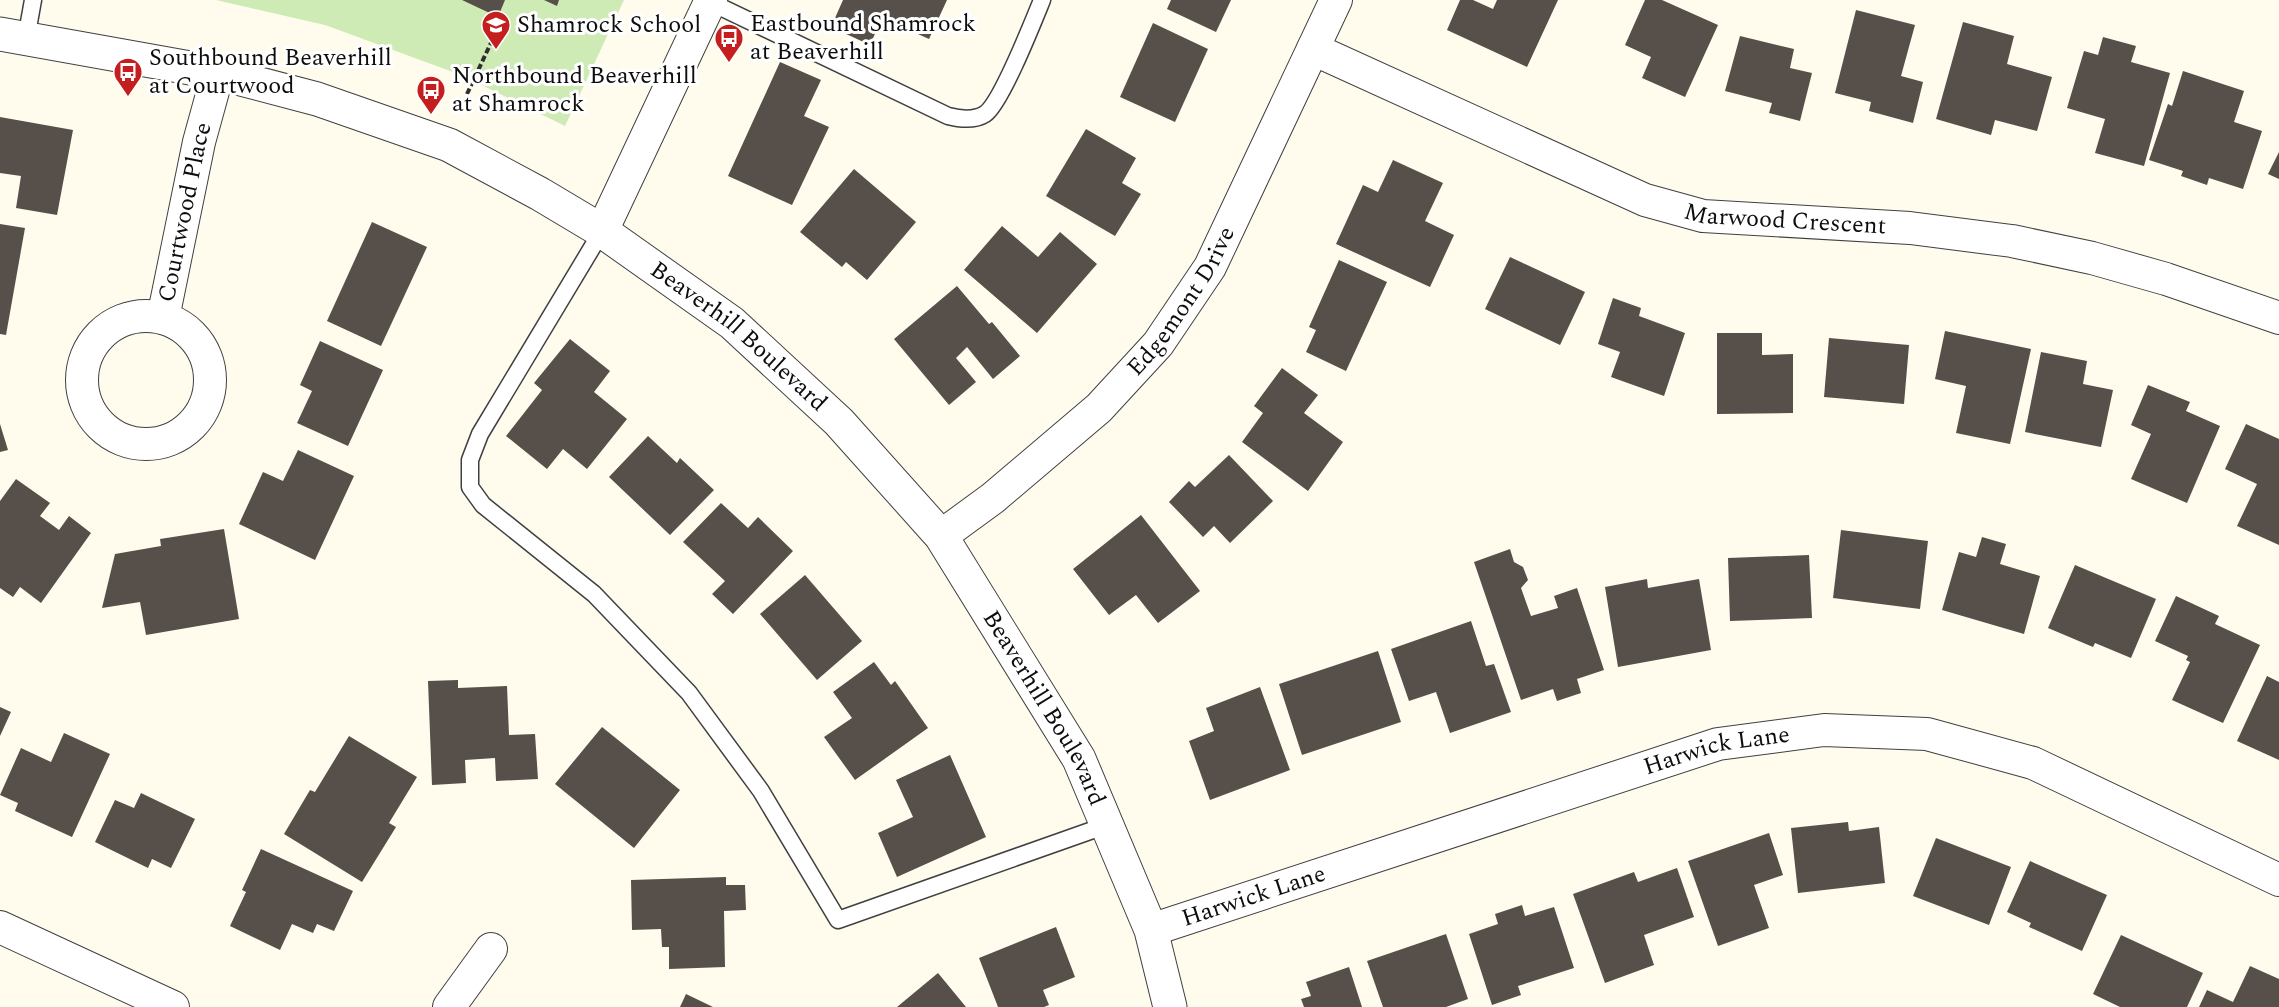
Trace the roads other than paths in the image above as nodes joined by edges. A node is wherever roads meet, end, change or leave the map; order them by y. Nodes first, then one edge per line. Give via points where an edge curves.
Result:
1 (33, 0) edge
2 (1042, 0) edge
3 (1335, 0) edge
4 (710, 1) edge
5 (13, 36) edge
6 (1313, 49) junction
7 (218, 74) junction
8 (602, 231) junction
9 (163, 318) junction
10 (2279, 318) edge
11 (941, 536) junction
12 (1107, 825) junction
13 (2279, 880) edge
14 (0, 927) edge
15 (1151, 930) junction
16 (491, 949) dead end
17 (173, 1007) edge
18 (449, 1007) edge
19 (1170, 1007) edge

1 - 5 lane
2 - 4 lane via 999,97 985,114 966,120 948,116
3 - 6 street, Edgemont Drive
4 - 8 street
5 - 7 street, Beaverhill Boulevard
6 - 10 street, Marwood Crescent via 1645,200 1693,214 1910,228 2012,241 2166,279
6 - 11 street, Edgemont Drive via 1210,267 1158,344 1099,408 993,498
7 - 8 street, Beaverhill Boulevard via 317,99 449,145
7 - 9 street, Courtwood Place via 199,142
8 - 11 street, Beaverhill Boulevard via 732,323 839,422
8 - 12 lane via 480,434 470,460 470,487 483,506 594,594 689,693 761,791 838,920
9 - 9 street, Courtwood Place via 142,315 104,330 83,365 81,386 98,423 114,436 135,443 157,444 177,436 194,423 206,404 208,361 198,341
11 - 12 street, Beaverhill Boulevard via 1079,759
12 - 15 street, Beaverhill Boulevard
13 - 15 street, Harwick Lane via 2033,763 1927,734 1824,730 1718,744
14 - 17 street
15 - 19 street, Beaverhill Boulevard
16 - 18 street

